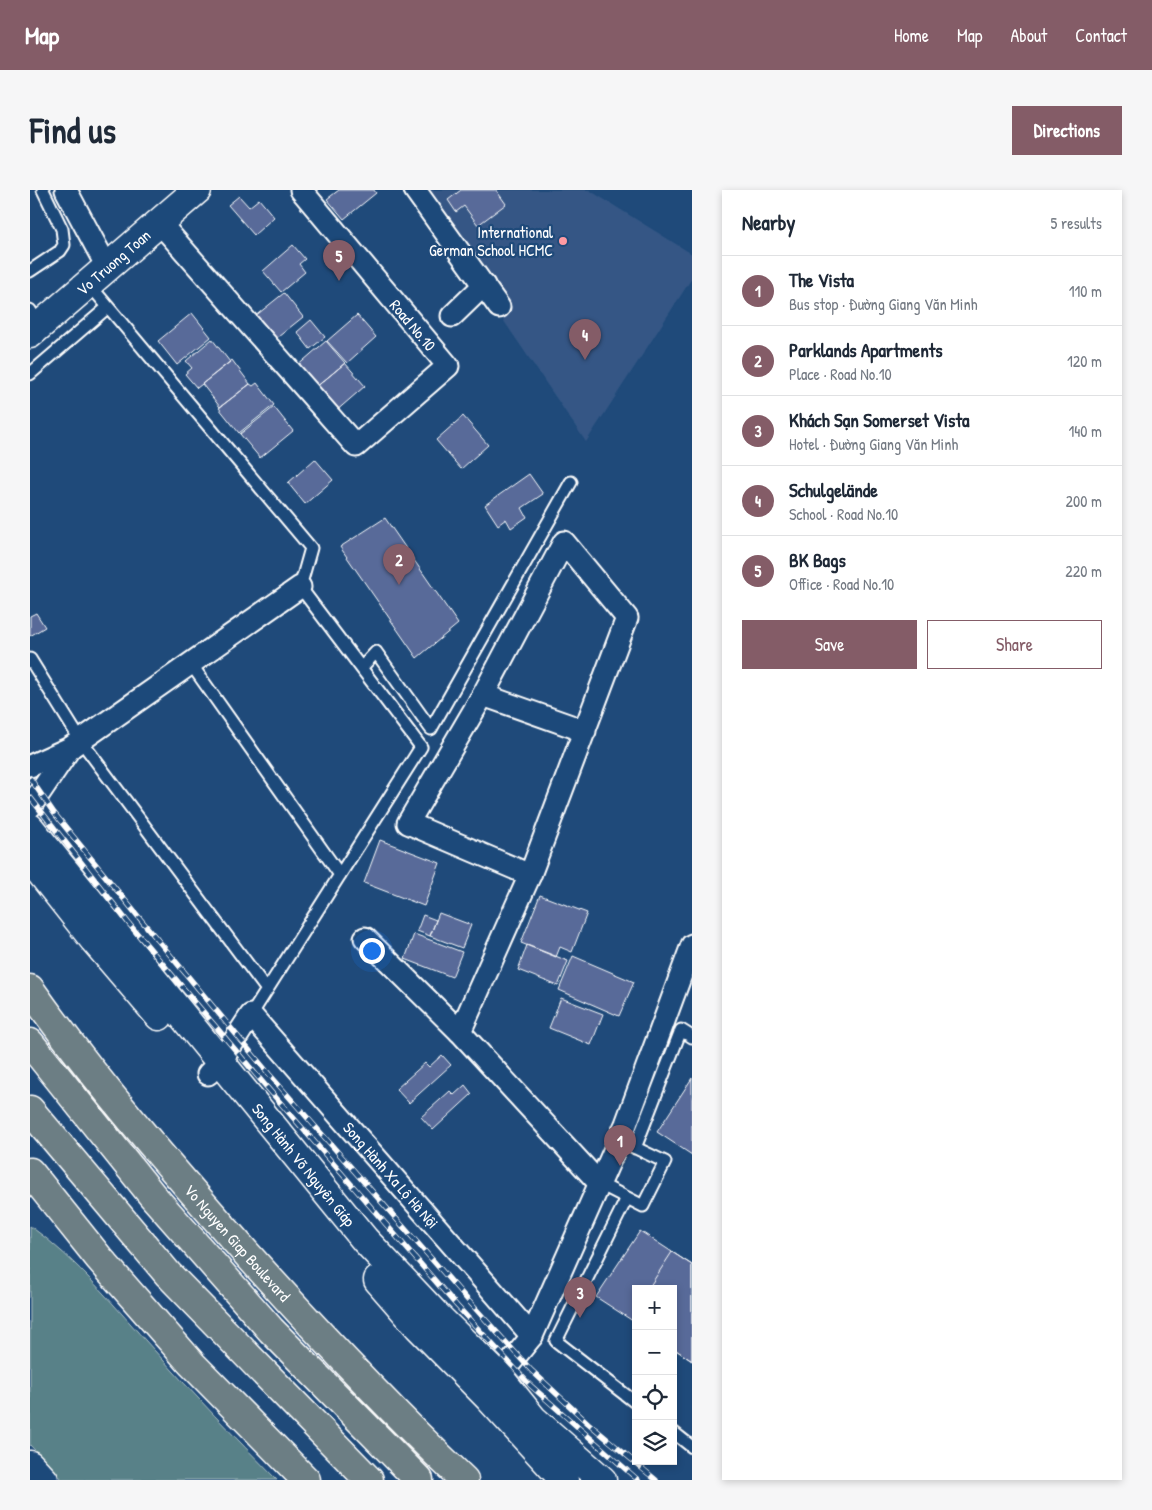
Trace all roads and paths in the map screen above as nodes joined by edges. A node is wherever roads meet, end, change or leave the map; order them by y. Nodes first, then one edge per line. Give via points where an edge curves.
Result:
1 (43, 190) edge
2 (66, 190) edge
3 (196, 190) edge
4 (300, 190) edge
5 (415, 190) edge
6 (159, 222) junction
7 (30, 271) edge
8 (98, 276) junction
9 (484, 285) junction
10 (108, 307) junction
11 (499, 307) dead end
12 (452, 316) dead end
13 (33, 323) edge
14 (30, 374) edge
15 (571, 482) dead end
16 (300, 587) junction
17 (30, 660) edge
18 (191, 664) junction
19 (362, 667) junction
20 (483, 695) junction
21 (584, 731) junction
22 (75, 744) junction
23 (30, 766) edge
24 (30, 807) edge
25 (30, 828) edge
26 (30, 859) edge
27 (340, 875) junction
28 (530, 875) junction
29 (365, 938) dead end
30 (692, 945) edge
31 (685, 988) edge
32 (30, 989) edge
33 (267, 990) junction
34 (251, 1014) junction
35 (460, 1032) junction
36 (692, 1036) edge
37 (30, 1044) edge
38 (215, 1068) junction
39 (30, 1110) edge
40 (627, 1144) junction
41 (30, 1172) edge
42 (600, 1184) junction
43 (627, 1198) junction
44 (532, 1336) junction
45 (494, 1388) junction
46 (632, 1400) edge
47 (677, 1435) edge
48 (692, 1447) edge
49 (30, 1465) edge
50 (44, 1480) edge
51 (306, 1480) edge
52 (369, 1480) edge
53 (419, 1480) edge
54 (464, 1480) edge
55 (564, 1480) edge
56 (602, 1480) edge

1 - 7 lane via 62,229 64,245
2 - 8 street
3 - 6 main road, Vo Truong Toan
4 - 6 street, Road No.10 via 448,366 356,446
5 - 9 street
6 - 8 main road, Vo Truong Toan
8 - 10 lane
8 - 13 main road, Vo Truong Toan
9 - 11 street
9 - 12 street
10 - 14 lane
10 - 16 lane via 311,548
15 - 19 lane via 431,730 376,652
16 - 18 street
16 - 19 lane
17 - 22 lane
18 - 22 street
18 - 27 lane
19 - 27 lane via 421,747
20 - 21 street
20 - 21 street via 564,542 627,618
20 - 28 street via 408,822
21 - 28 street
22 - 23 street
22 - 24 street
22 - 33 lane
25 - 38 main road, Song Hành Võ Nguyên Giáp
26 - 38 main road, Song Hành Võ Nguyên Giáp via 94,940
27 - 33 lane
28 - 35 street
29 - 35 street
30 - 31 street
31 - 40 street
32 - 54 highway, Vo Nguyen Giap Boulevard via 116,1102 202,1204 362,1378
33 - 34 lane
34 - 38 street
34 - 44 street, Song Hành Xa Lộ Hà Nội
35 - 42 street
36 - 40 lane via 681,1030
37 - 53 highway, Vo Nguyen Giap Boulevard via 152,1195 271,1330
38 - 45 main road, Song Hành Võ Nguyên Giáp via 436,1315
39 - 52 highway via 168,1274
40 - 42 street
40 - 43 lane via 664,1162 643,1206
41 - 51 highway via 99,1258 192,1364
42 - 43 lane
42 - 44 street
43 - 46 lane via 556,1340
44 - 45 street
45 - 55 main road, Song Hành Võ Nguyên Giáp
45 - 56 main road, Song Hành Võ Nguyên Giáp
47 - 48 lane
49 - 50 main road

